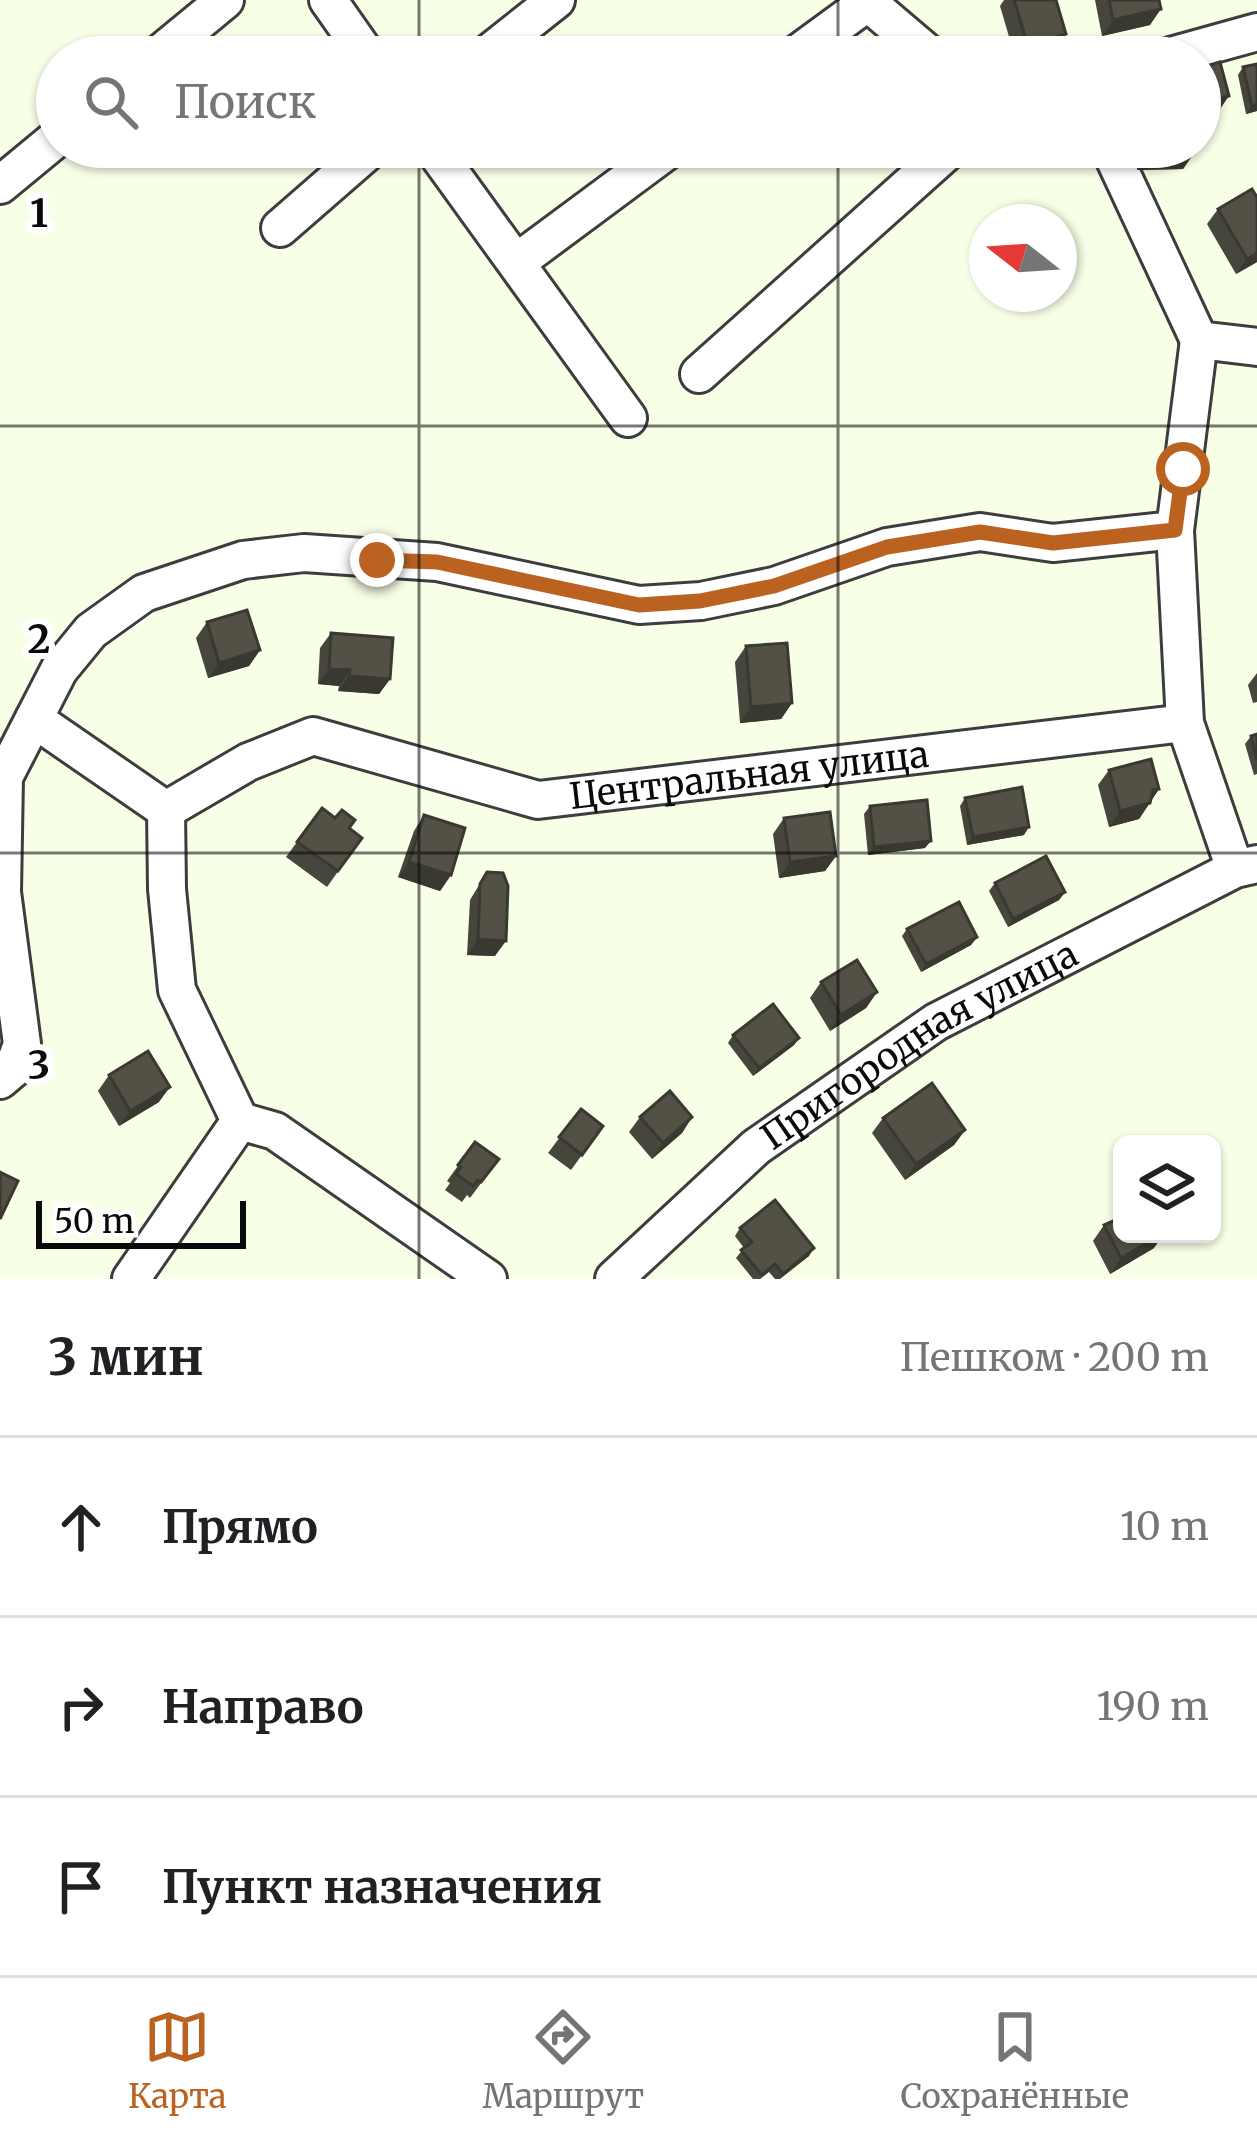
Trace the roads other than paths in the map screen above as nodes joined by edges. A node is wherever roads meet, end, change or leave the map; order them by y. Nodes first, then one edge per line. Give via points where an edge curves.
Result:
1 (225, 0) edge
2 (328, 0) edge
3 (556, 0) edge
4 (866, 1) edge
5 (1257, 32) edge
6 (181, 36) edge
7 (353, 36) edge
8 (511, 36) edge
9 (821, 36) edge
10 (907, 36) edge
11 (1221, 42) edge
12 (36, 155) edge
13 (349, 168) edge
14 (448, 168) edge
15 (644, 168) edge
16 (929, 168) edge
17 (1119, 168) edge
18 (0, 184) edge
19 (280, 228) dead end
20 (517, 262) junction
21 (1199, 340) junction
22 (1257, 346) edge
23 (699, 374) dead end
24 (628, 418) dead end
25 (1175, 530) junction
26 (34, 719) junction
27 (1186, 723) junction
28 (166, 810) junction
29 (1246, 866) edge
30 (0, 1080) edge
31 (240, 1121) junction
32 (131, 1279) edge
33 (488, 1279) edge
34 (614, 1279) edge

1 - 6 street
2 - 7 street
3 - 8 street
4 - 9 street
4 - 10 street
5 - 11 street
12 - 18 street
13 - 19 street
14 - 20 street
15 - 20 street
16 - 23 street
17 - 21 street
20 - 24 street
21 - 22 street
21 - 25 street
25 - 26 street via 1053,543 980,532 887,547 774,586 639,605 437,562 304,553 243,560 144,592 91,631 58,670
25 - 27 street
26 - 28 street
26 - 30 street via 4,777 2,892 22,1044
27 - 28 street, Центральная улица via 538,800 314,736
27 - 29 street
28 - 31 street via 177,991
29 - 34 street, Пригородная улица via 936,1022 756,1148
31 - 32 street
31 - 33 street via 275,1131

